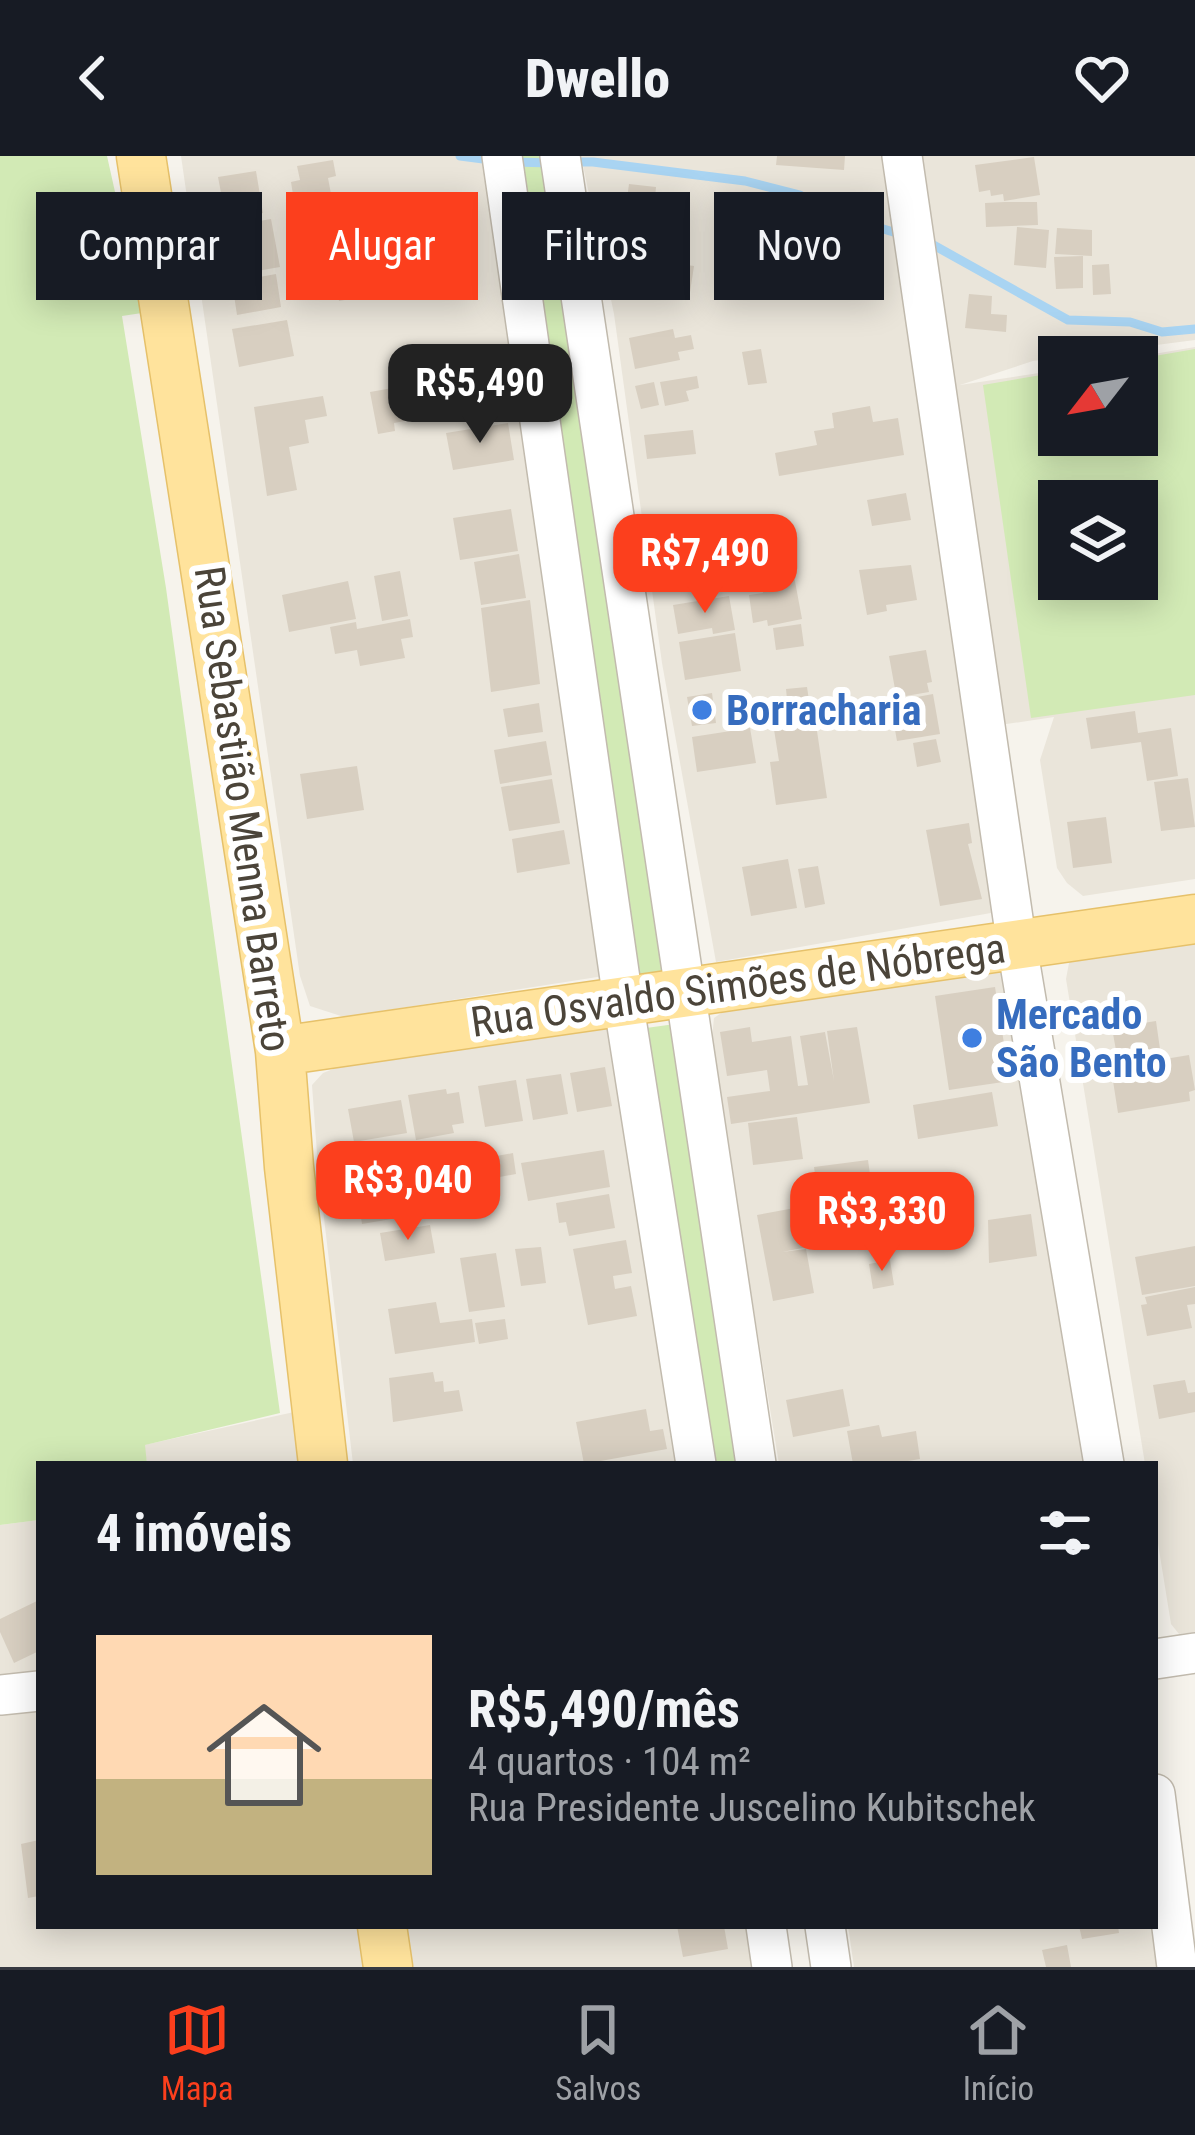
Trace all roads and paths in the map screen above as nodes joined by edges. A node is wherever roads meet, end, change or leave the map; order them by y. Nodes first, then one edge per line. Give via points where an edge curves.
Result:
1 (141, 156) edge
2 (902, 156) edge
3 (504, 170) edge
4 (563, 172) edge
5 (1195, 919) edge
6 (1017, 946) junction
7 (684, 992) junction
8 (623, 1000) junction
9 (280, 1051) junction
10 (323, 1461) edge
11 (696, 1461) edge
12 (756, 1461) edge
13 (1104, 1461) edge
14 (1195, 1653) edge
15 (1158, 1659) edge
16 (36, 1690) edge
17 (0, 1695) edge
18 (1158, 1817) edge
19 (382, 1929) edge
20 (766, 1929) edge
21 (825, 1929) edge
22 (388, 1967) edge
23 (772, 1967) edge
24 (831, 1967) edge
25 (1178, 1967) edge

1 - 9 main road, Rua Sebastião Menna Barreto
2 - 6 street
3 - 8 street
4 - 7 street
5 - 6 main road, Rua Osvaldo Simões de Nóbrega
6 - 7 main road, Rua Osvaldo Simões de Nóbrega
6 - 13 street
7 - 8 main road, Rua Osvaldo Simões de Nóbrega
7 - 12 street
8 - 9 main road, Rua Osvaldo Simões de Nóbrega
8 - 11 street
9 - 10 main road, Rua Sebastião Menna Barreto
14 - 15 street
16 - 17 street
18 - 25 street
19 - 22 main road
20 - 23 street
21 - 24 street

